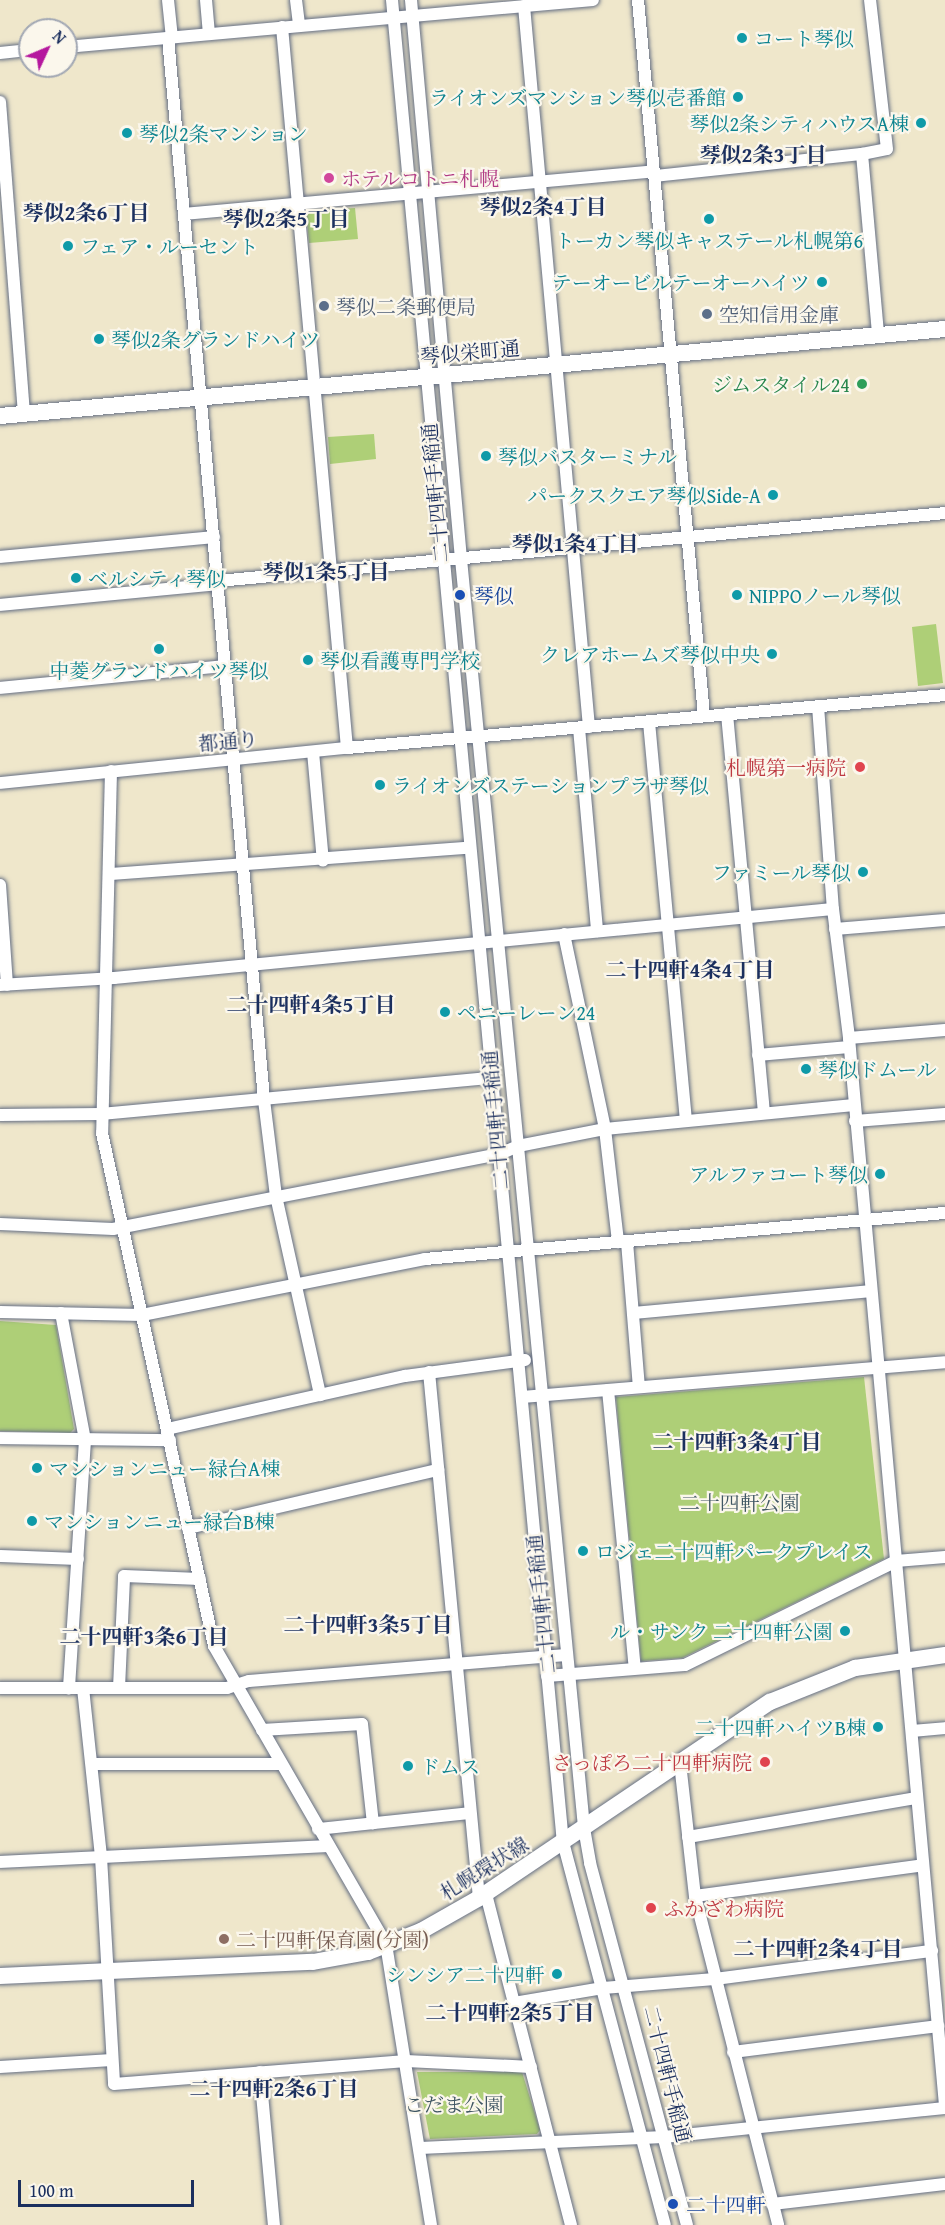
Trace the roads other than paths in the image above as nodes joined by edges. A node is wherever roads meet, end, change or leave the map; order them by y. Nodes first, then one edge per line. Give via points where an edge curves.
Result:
1 (168, 0) edge
2 (206, 0) edge
3 (296, 0) edge
4 (392, 0) edge
5 (411, 0) edge
6 (593, 0) edge
7 (638, 0) edge
8 (870, 0) edge
9 (524, 6) junction
10 (412, 15) junction
11 (393, 16) junction
12 (299, 26) junction
13 (282, 27) junction
14 (209, 34) junction
15 (170, 37) junction
16 (78, 46) edge
17 (18, 51) edge
18 (0, 53) edge
19 (0, 102) edge
20 (862, 154) junction
21 (654, 174) junction
22 (539, 181) junction
23 (429, 191) junction
24 (410, 193) junction
25 (298, 203) junction
26 (184, 214) junction
27 (945, 329) edge
28 (878, 335) junction
29 (671, 354) junction
30 (556, 365) junction
31 (444, 375) junction
32 (427, 377) junction
33 (315, 387) junction
34 (201, 398) junction
35 (24, 414) junction
36 (0, 416) edge
37 (945, 513) edge
38 (214, 537) junction
39 (687, 537) junction
40 (573, 550) junction
41 (0, 557) edge
42 (460, 559) junction
43 (443, 561) junction
44 (331, 570) junction
45 (218, 583) junction
46 (0, 605) edge
47 (225, 666) junction
48 (0, 688) edge
49 (945, 695) edge
50 (818, 706) junction
51 (727, 714) junction
52 (704, 716) junction
53 (648, 722) junction
54 (584, 728) junction
55 (478, 737) junction
56 (460, 739) junction
57 (347, 748) junction
58 (313, 752) junction
59 (234, 759) junction
60 (111, 771) junction
61 (0, 783) edge
62 (468, 848) junction
63 (323, 861) junction
64 (243, 866) junction
65 (110, 874) junction
66 (0, 885) edge
67 (833, 909) junction
68 (745, 915) junction
69 (945, 920) edge
70 (669, 923) junction
71 (835, 929) junction
72 (597, 930) junction
73 (564, 934) junction
74 (477, 940) junction
75 (497, 940) junction
76 (252, 964) junction
77 (106, 979) junction
78 (4, 985) edge
79 (945, 1030) edge
80 (849, 1042) junction
81 (758, 1055) junction
82 (490, 1078) junction
83 (264, 1100) junction
84 (854, 1105) junction
85 (764, 1111) junction
86 (101, 1114) junction
87 (945, 1114) edge
88 (0, 1115) edge
89 (686, 1119) junction
90 (855, 1121) junction
91 (605, 1129) junction
92 (518, 1146) junction
93 (500, 1154) junction
94 (276, 1196) junction
95 (945, 1214) edge
96 (865, 1221) junction
97 (0, 1224) edge
98 (124, 1227) junction
99 (623, 1242) junction
100 (528, 1251) junction
101 (507, 1253) junction
102 (294, 1285) junction
103 (871, 1291) junction
104 (0, 1312) edge
105 (61, 1313) junction
106 (634, 1313) junction
107 (142, 1316) junction
108 (537, 1359) junction
109 (520, 1360) junction
110 (945, 1362) edge
111 (878, 1367) junction
112 (429, 1372) junction
113 (639, 1387) junction
114 (608, 1390) junction
115 (320, 1395) junction
116 (541, 1395) junction
117 (522, 1397) junction
118 (169, 1434) junction
119 (0, 1438) edge
120 (85, 1440) junction
121 (438, 1470) junction
122 (188, 1528) junction
123 (0, 1556) edge
124 (945, 1557) edge
125 (78, 1559) junction
126 (896, 1561) junction
127 (200, 1579) junction
128 (566, 1655) junction
129 (945, 1655) edge
130 (546, 1657) junction
131 (903, 1659) junction
132 (455, 1665) junction
133 (635, 1668) junction
134 (568, 1675) junction
135 (547, 1676) junction
136 (237, 1685) junction
137 (0, 1688) edge
138 (69, 1688) junction
139 (83, 1688) junction
140 (119, 1688) junction
141 (945, 1728) edge
142 (262, 1730) junction
143 (912, 1731) junction
144 (680, 1763) junction
145 (93, 1764) junction
146 (281, 1764) junction
147 (917, 1798) junction
148 (470, 1813) junction
149 (372, 1823) junction
150 (584, 1828) junction
151 (318, 1829) junction
152 (688, 1837) junction
153 (563, 1842) junction
154 (328, 1846) junction
155 (101, 1857) junction
156 (0, 1862) edge
157 (923, 1865) junction
158 (483, 1896) junction
159 (695, 1896) junction
160 (386, 1944) junction
161 (932, 1951) junction
162 (106, 1972) junction
163 (0, 1976) edge
164 (715, 1979) junction
165 (626, 1987) junction
166 (603, 1988) junction
167 (514, 2002) junction
168 (938, 2026) junction
169 (733, 2052) junction
170 (112, 2060) junction
171 (406, 2061) junction
172 (0, 2067) edge
173 (531, 2067) junction
174 (260, 2072) junction
175 (945, 2095) edge
176 (945, 2107) edge
177 (752, 2128) junction
178 (664, 2137) junction
179 (642, 2138) junction
180 (550, 2143) junction
181 (420, 2148) junction
182 (945, 2184) edge
183 (772, 2204) junction
184 (274, 2225) edge
185 (431, 2225) edge
186 (571, 2225) edge
187 (665, 2225) edge
188 (687, 2225) edge
189 (778, 2225) edge

1 - 15 street
2 - 14 street
3 - 12 street
4 - 11 street, 二十四軒手稲通
5 - 10 street, 二十四軒手稲通
6 - 9 street
7 - 21 street
8 - 20 street via 887,149
9 - 10 street
9 - 22 street
10 - 11 street
10 - 23 street, 二十四軒手稲通
11 - 12 street
11 - 24 street, 二十四軒手稲通
12 - 13 street
13 - 14 street
13 - 25 street
14 - 15 street
15 - 16 street
15 - 26 street
17 - 18 street
19 - 35 street
20 - 21 street
20 - 28 street
21 - 22 street
21 - 29 street
22 - 23 street
22 - 30 street
23 - 24 street
23 - 31 street, 二十四軒手稲通
24 - 25 street
24 - 32 street, 二十四軒手稲通
25 - 26 street
25 - 33 street
26 - 34 street
27 - 28 main road, 琴似栄町通
28 - 29 main road, 琴似栄町通
29 - 30 main road, 琴似栄町通
29 - 39 street
30 - 31 main road, 琴似栄町通
30 - 40 street
31 - 32 main road, 琴似栄町通
31 - 42 street, 二十四軒手稲通
32 - 33 main road, 琴似栄町通
32 - 43 street, 二十四軒手稲通
33 - 34 main road, 琴似栄町通
33 - 44 street
34 - 35 main road, 琴似栄町通
34 - 38 street
35 - 36 main road, 琴似栄町通
37 - 39 street
38 - 41 street
38 - 45 street
39 - 40 street
39 - 52 street
40 - 42 street
40 - 54 street
42 - 43 street
42 - 55 street, 二十四軒手稲通
43 - 44 street
43 - 56 street, 二十四軒手稲通
44 - 45 street
44 - 57 street
45 - 46 street
45 - 47 street
47 - 48 street
47 - 59 street
49 - 50 street, 都通り
50 - 51 street, 都通り
50 - 67 street
51 - 52 street, 都通り
51 - 68 street
52 - 53 street, 都通り
53 - 54 street, 都通り
53 - 70 street
54 - 55 street, 都通り
54 - 72 street
55 - 56 street, 都通り
55 - 75 street, 二十四軒手稲通
56 - 57 street, 都通り
56 - 62 street, 二十四軒手稲通
57 - 58 street, 都通り
58 - 59 street, 都通り
58 - 63 street
59 - 60 street, 都通り
59 - 64 street
60 - 61 street, 都通り
60 - 65 street
62 - 63 street
62 - 74 street, 二十四軒手稲通
63 - 64 street
64 - 65 street
64 - 76 street
65 - 77 street
66 - 78 street
67 - 68 street
67 - 71 street
68 - 70 street
68 - 81 street
69 - 71 street
70 - 72 street
70 - 89 street
71 - 80 street
72 - 73 street
73 - 75 street
73 - 91 street
74 - 75 street
74 - 76 street
74 - 82 street, 二十四軒手稲通
75 - 92 street, 二十四軒手稲通
76 - 77 street
76 - 83 street
77 - 78 street
77 - 86 street
79 - 80 street
80 - 81 street
80 - 84 street
81 - 85 street
82 - 83 street
82 - 93 street, 二十四軒手稲通
83 - 86 street
83 - 94 street
84 - 85 street
84 - 90 street
85 - 89 street
86 - 88 street
86 - 98 street
87 - 90 street
89 - 91 street
90 - 96 street
91 - 92 street
91 - 99 street
92 - 93 street
92 - 100 street, 二十四軒手稲通
93 - 94 street
93 - 101 street, 二十四軒手稲通
94 - 98 street
94 - 102 street
95 - 96 street
96 - 99 street
96 - 103 street
97 - 98 street
98 - 107 street
99 - 100 street
99 - 106 street
100 - 101 street
100 - 108 street, 二十四軒手稲通
101 - 102 street via 426,1259
101 - 109 street, 二十四軒手稲通
102 - 107 street
102 - 115 street
103 - 106 street
103 - 111 street
104 - 105 street
105 - 107 street
105 - 120 street
106 - 113 street
107 - 118 street
108 - 109 street
108 - 116 street, 二十四軒手稲通
109 - 112 street
109 - 117 street, 二十四軒手稲通
110 - 111 street
111 - 113 street
111 - 126 street
112 - 115 street
112 - 121 street
113 - 114 street
114 - 116 street
114 - 133 street
115 - 118 street
116 - 117 street
116 - 128 street, 二十四軒手稲通
117 - 130 street, 二十四軒手稲通
118 - 120 street
118 - 122 street
119 - 120 street
120 - 125 street
121 - 122 street
121 - 132 street
122 - 127 street
123 - 125 street
124 - 126 street
125 - 138 street
126 - 131 street
126 - 133 street via 685,1665
127 - 136 street via 214,1646
127 - 140 street via 124,1576
128 - 130 street
128 - 134 street, 二十四軒手稲通
129 - 131 main road, 札幌環状線
130 - 132 street
130 - 135 street, 二十四軒手稲通
131 - 143 street
131 - 144 main road, 札幌環状線 via 855,1668 803,1686 770,1702
132 - 136 street
132 - 148 street
133 - 134 street
134 - 135 street
134 - 150 street, 二十四軒手稲通
135 - 153 street, 二十四軒手稲通
136 - 140 street
136 - 142 street
137 - 138 street
138 - 139 street
139 - 140 street
139 - 145 street
141 - 143 street
142 - 146 street
142 - 149 street via 362,1724
143 - 147 street
144 - 150 main road, 札幌環状線
144 - 152 street
145 - 146 street
145 - 155 street
146 - 151 street
147 - 152 street
147 - 157 street
148 - 149 street
148 - 158 street
149 - 151 street
150 - 153 main road, 札幌環状線
150 - 165 street, 二十四軒手稲通 via 590,1863
151 - 154 street
152 - 159 street
153 - 158 main road, 札幌環状線
153 - 166 street, 二十四軒手稲通
154 - 155 street
154 - 160 street
155 - 156 street
155 - 162 street
157 - 159 street
157 - 161 street
158 - 160 main road, 札幌環状線
158 - 167 street
159 - 164 street
160 - 162 main road, 札幌環状線 via 368,1952 313,1962
160 - 171 street
161 - 164 street
161 - 168 street
162 - 163 main road, 札幌環状線
162 - 170 street
164 - 165 street
164 - 169 street
165 - 166 street
165 - 178 street, 二十四軒手稲通
166 - 167 street
166 - 179 street, 二十四軒手稲通
167 - 173 street
168 - 169 street
168 - 175 street
169 - 177 street
170 - 172 street
170 - 174 street via 114,2084
171 - 173 street
171 - 174 street
171 - 181 street
173 - 180 street
174 - 184 street
175 - 176 street
176 - 177 street
177 - 178 street
177 - 183 street
178 - 179 street
178 - 188 street, 二十四軒手稲通
179 - 180 street
179 - 187 street, 二十四軒手稲通
180 - 181 street
180 - 186 street
181 - 185 street
182 - 183 street
183 - 189 street

